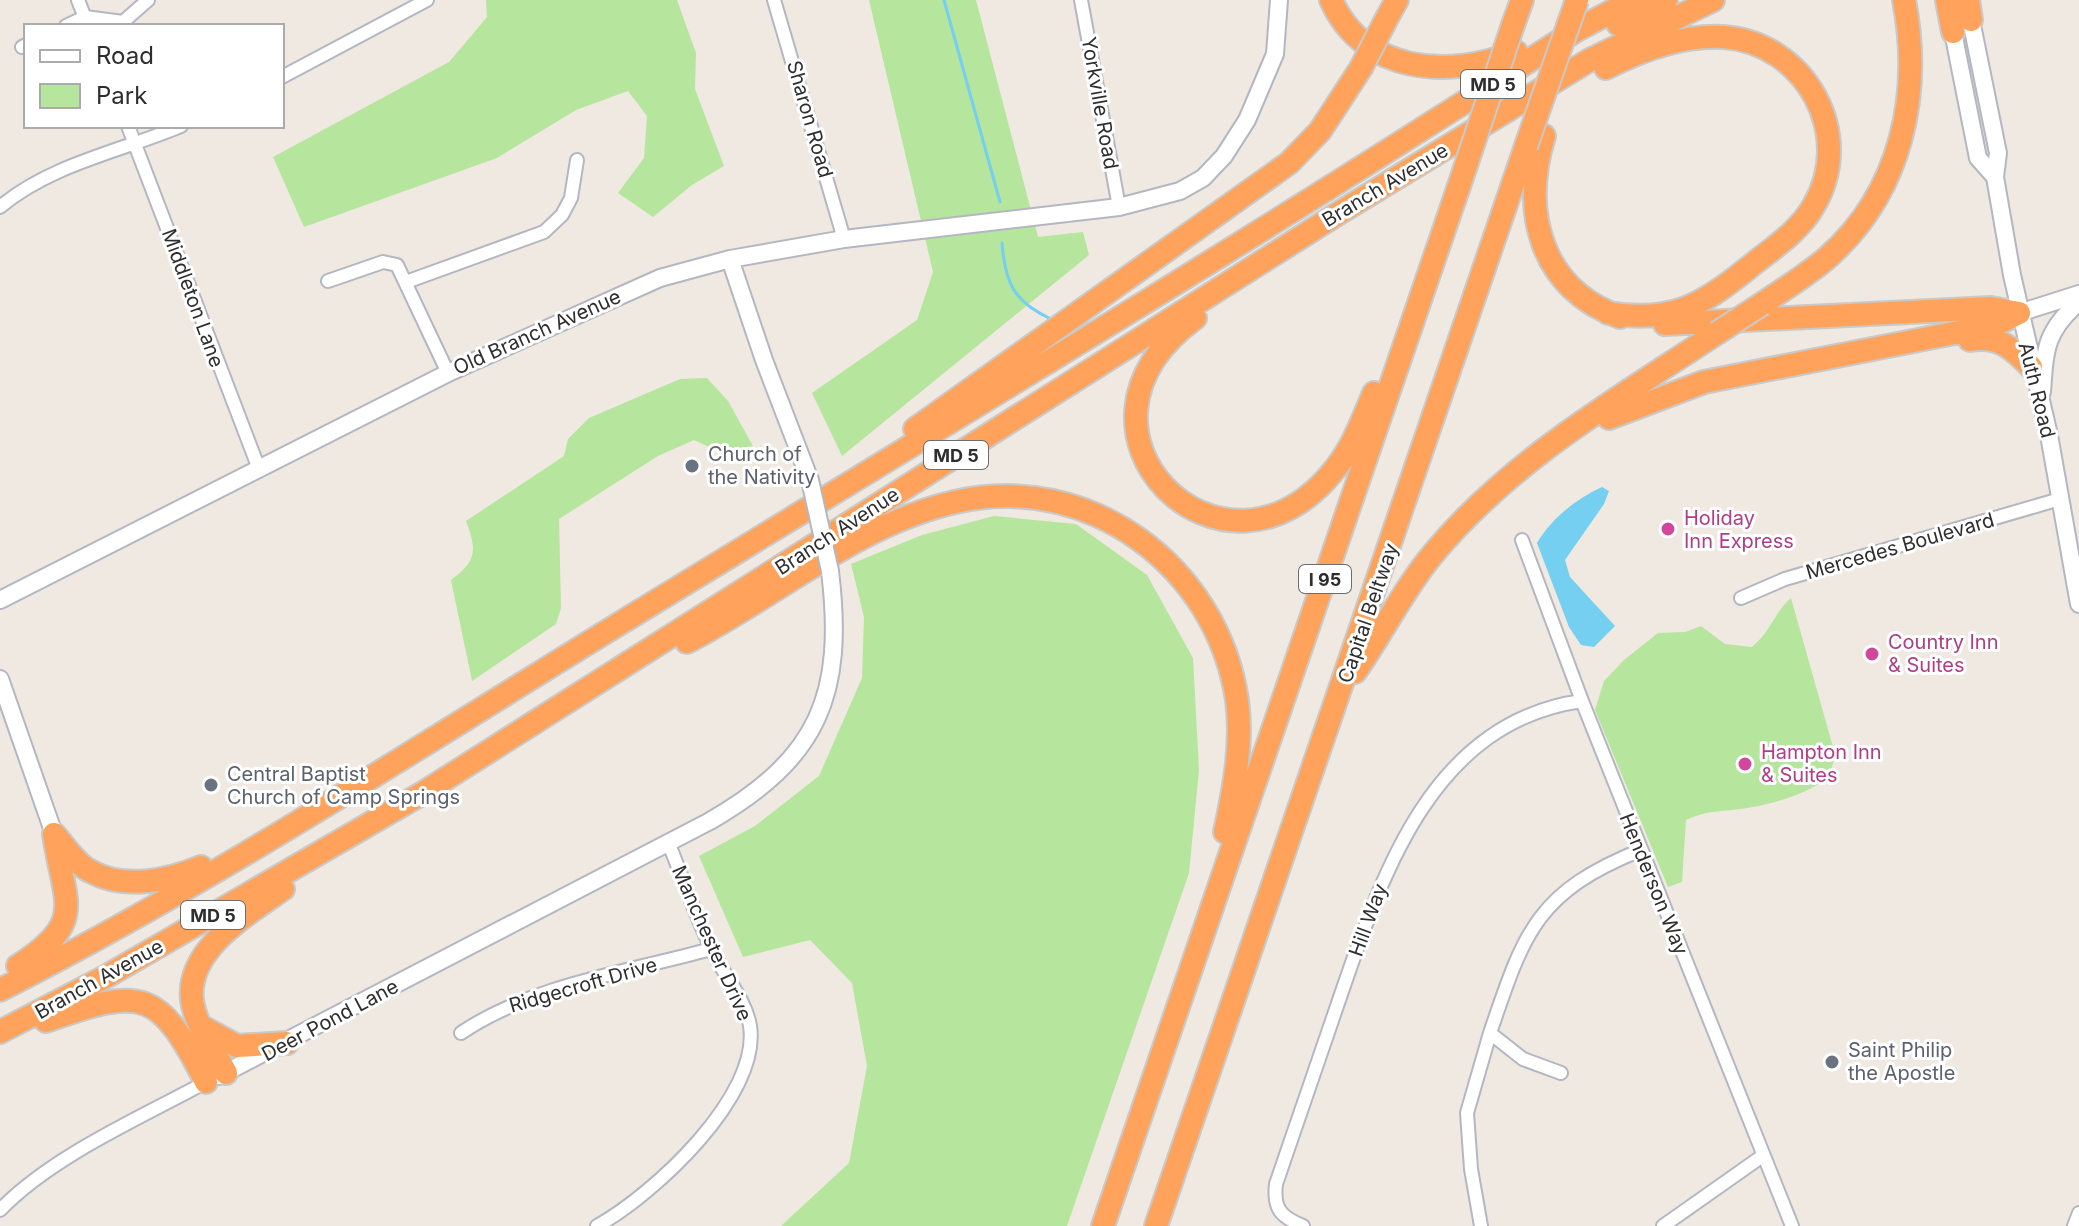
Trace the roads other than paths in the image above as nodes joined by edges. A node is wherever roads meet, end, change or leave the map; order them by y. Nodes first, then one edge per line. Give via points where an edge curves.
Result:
1 (78, 0) edge
2 (148, 0) edge
3 (427, 0) edge
4 (774, 0) edge
5 (1081, 0) edge
6 (1279, 0) edge
7 (1331, 0) edge
8 (1521, 0) edge
9 (1577, 0) edge
10 (1585, 0) edge
11 (1617, 0) edge
12 (1633, 0) edge
13 (1666, 0) edge
14 (1713, 0) edge
15 (1904, 0) edge
16 (1947, 0) edge
17 (1394, 5) edge
18 (1964, 17) edge
19 (87, 22) edge
20 (284, 76) edge
21 (129, 128) edge
22 (175, 128) edge
23 (1535, 141) junction
24 (135, 142) junction
25 (1441, 151) junction
26 (577, 160) dead end
27 (1355, 172) junction
28 (1458, 189) junction
29 (0, 207) edge
30 (1119, 207) junction
31 (1339, 213) junction
32 (844, 239) junction
33 (730, 259) junction
34 (328, 281) dead end
35 (406, 282) junction
36 (2079, 294) edge
37 (2079, 302) edge
38 (1608, 313) junction
39 (2019, 313) junction
40 (1878, 347) junction
41 (2031, 367) junction
42 (448, 373) junction
43 (2041, 401) junction
44 (1559, 438) junction
45 (259, 469) junction
46 (2060, 499) junction
47 (1522, 540) dead end
48 (710, 570) junction
49 (1741, 598) dead end
50 (0, 600) edge
51 (2079, 604) edge
52 (0, 679) edge
53 (1341, 692) junction
54 (575, 698) junction
55 (1582, 701) junction
56 (423, 793) junction
57 (326, 803) junction
58 (54, 834) junction
59 (668, 842) junction
60 (1641, 850) junction
61 (711, 949) junction
62 (1191, 969) junction
63 (0, 978) edge
64 (0, 990) edge
65 (201, 1026) junction
66 (461, 1033) dead end
67 (1490, 1033) junction
68 (0, 1035) edge
69 (287, 1043) junction
70 (1561, 1073) dead end
71 (216, 1078) junction
72 (1761, 1157) junction
73 (0, 1210) edge
74 (2079, 1213) edge
75 (1297, 1224) edge
76 (597, 1226) edge
77 (1103, 1226) edge
78 (1156, 1226) edge
79 (1481, 1226) edge
80 (1663, 1226) edge
81 (1792, 1226) edge
82 (2074, 1226) edge

1 - 19 street
2 - 19 street via 123,22
3 - 20 street
4 - 32 street, Sharon Road
5 - 30 street, Yorkville Road
6 - 30 street, Old Branch Avenue via 1275,54 1247,120 1224,156 1203,178 1180,191
7 - 11 highway via 1348,27 1379,53 1415,66 1455,68 1514,54
8 - 28 highway, I 95, bridge
9 - 23 highway, Capital Beltway / I 95, bridge
10 - 23 highway
12 - 27 highway, Branch Avenue / MD 5 via 1575,31
13 - 27 highway
14 - 25 highway, Branch Avenue / MD 5 via 1588,61
15 - 44 highway, bridge via 1911,85 1900,145 1873,204 1827,257
16 - 18 highway
17 - 48 highway, bridge via 1320,131 1267,181
18 - 39 street, Auth Road via 1998,153 1995,177
21 - 24 street, Middleton Lane
22 - 24 street
23 - 38 highway via 1543,245 1572,291
23 - 53 highway, Capital Beltway / I 95
24 - 29 street via 26,189
24 - 45 street, Middleton Lane
25 - 31 highway, Branch Avenue / MD 5
25 - 38 highway via 1629,57 1670,44 1705,37 1744,40 1777,53 1793,67 1818,99 1829,136 1828,169 1805,219 1705,300 1662,315
26 - 35 street via 571,198 544,232
27 - 48 highway, Branch Avenue / MD 5
28 - 31 highway via 1355,438 1334,471 1279,513 1243,521 1207,515 1159,482 1141,449 1136,416 1144,376 1172,334
28 - 62 highway, I 95
30 - 32 street, Old Branch Avenue
31 - 54 highway, Branch Avenue / MD 5
32 - 33 street, Old Branch Avenue
33 - 42 street, Old Branch Avenue via 650,281
33 - 59 street, Manchester Drive, bridge via 810,480 830,571 835,639 817,718 784,768 762,789
34 - 35 street via 391,262
35 - 42 street
36 - 39 street
37 - 43 street via 2045,346
38 - 39 highway via 1647,324 1991,308
39 - 40 highway via 1995,325
39 - 41 street, Auth Road
40 - 41 highway via 1905,351 1986,337 2003,341
40 - 44 highway via 1704,382
41 - 43 street, Auth Road
42 - 45 street, Old Branch Avenue
43 - 46 street, Auth Road
44 - 53 highway via 1477,505 1431,556
45 - 50 street, Old Branch Avenue
46 - 49 street, Mercedes Boulevard via 1785,579
46 - 51 street, Auth Road
47 - 55 street, Henderson Way
48 - 57 highway, Branch Avenue / MD 5
52 - 58 street
53 - 78 highway, Capital Beltway / I 95
54 - 56 highway, Branch Avenue / MD 5
54 - 62 highway via 719,625 856,542 926,510 1004,495 1089,510 1136,535 1176,570 1217,630 1232,678 1239,728 1234,785
55 - 60 street, Henderson Way
55 - 75 street, Hill Way via 1551,707 1488,739 1437,787 1409,825 1374,901 1276,1184 1277,1209
56 - 65 highway via 218,940 192,986
56 - 68 highway, Branch Avenue / MD 5
57 - 58 highway via 308,807 210,864 176,877 137,882 87,870
57 - 64 highway, Branch Avenue / MD 5 via 124,925
58 - 63 highway via 67,896 62,928 51,944
59 - 61 street, Manchester Drive
59 - 69 street, Deer Pond Lane
60 - 67 street via 1577,880 1532,927
60 - 72 street, Henderson Way
61 - 66 street, Ridgecroft Drive via 530,997
61 - 76 street, Manchester Drive via 748,1018 747,1061 733,1093 688,1151
62 - 77 highway, I 95
65 - 69 highway via 237,1046
65 - 71 highway
67 - 70 street via 1523,1059
67 - 79 street via 1467,1113
68 - 71 highway via 105,1003 142,1003 168,1016
69 - 71 street, Deer Pond Lane
71 - 73 street, Deer Pond Lane via 84,1149 17,1192
72 - 80 street
72 - 81 street, Henderson Way
74 - 82 street

